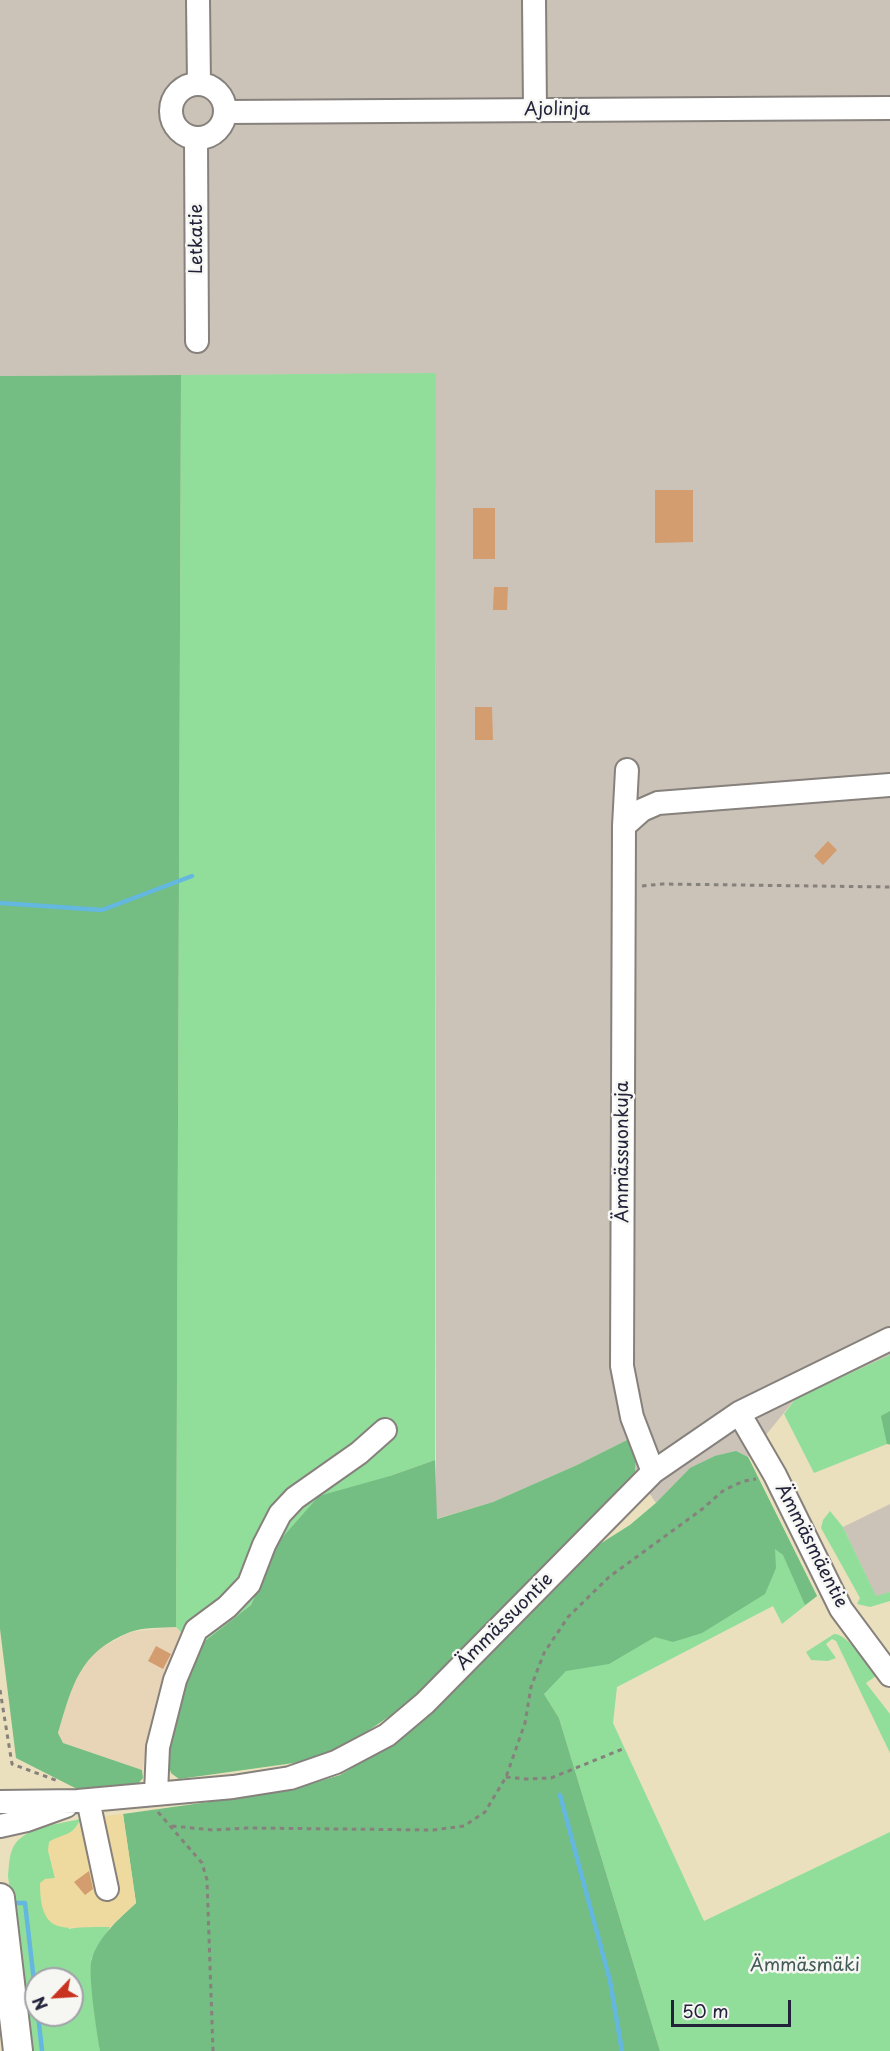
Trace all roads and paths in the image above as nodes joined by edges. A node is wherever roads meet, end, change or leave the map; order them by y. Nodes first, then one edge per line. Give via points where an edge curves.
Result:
1 (198, 0) edge
2 (534, 0) edge
3 (199, 84) junction
4 (890, 108) edge
5 (535, 110) junction
6 (225, 112) junction
7 (196, 138) junction
8 (197, 341) dead end
9 (627, 770) dead end
10 (890, 785) edge
11 (624, 826) junction
12 (890, 887) edge
13 (624, 895) junction
14 (890, 1338) edge
15 (739, 1413) junction
16 (385, 1430) dead end
17 (653, 1472) junction
18 (775, 1475) junction
19 (890, 1675) edge
20 (0, 1689) edge
21 (625, 1748) dead end
22 (506, 1777) junction
23 (156, 1793) junction
24 (77, 1801) junction
25 (0, 1802) edge
26 (0, 1826) edge
27 (172, 1826) junction
28 (107, 1889) dead end
29 (0, 1898) edge
30 (18, 2051) edge
31 (213, 2051) edge

1 - 3 street
2 - 5 street
3 - 6 street via 219,93
3 - 7 street via 186,86 171,107 180,131
4 - 5 street, Ajolinja
5 - 6 street, Ajolinja
6 - 7 street via 220,127
7 - 8 street, Letkatie
9 - 11 street, Ämmässuonkuja
10 - 11 street via 658,803 642,810
11 - 13 street, Ämmässuonkuja
12 - 13 path via 663,884 646,885
13 - 17 street, Ämmässuonkuja via 622,1366 632,1417
14 - 15 street, Ämmässuontie
15 - 17 street, Ämmässuontie
15 - 18 street, Ämmäsmäentie
16 - 23 street via 295,1498 280,1514 249,1584 196,1630 175,1680 158,1747
17 - 23 street, Ämmässuontie via 425,1703 387,1735 336,1762 290,1778
18 - 19 street, Ämmäsmäentie via 841,1609
18 - 22 path via 724,1490 609,1577 567,1617 544,1653 531,1687 525,1723
20 - 24 path via 12,1764 60,1782
21 - 22 path via 551,1778
22 - 27 path via 484,1812 464,1826 433,1830 213,1830
23 - 24 street, Ämmässuontie
23 - 27 path via 158,1813
24 - 25 street, Ämmässuontie
24 - 26 street, Ämmässuontie
24 - 28 street
27 - 31 path via 202,1863 207,1880
29 - 30 main road

